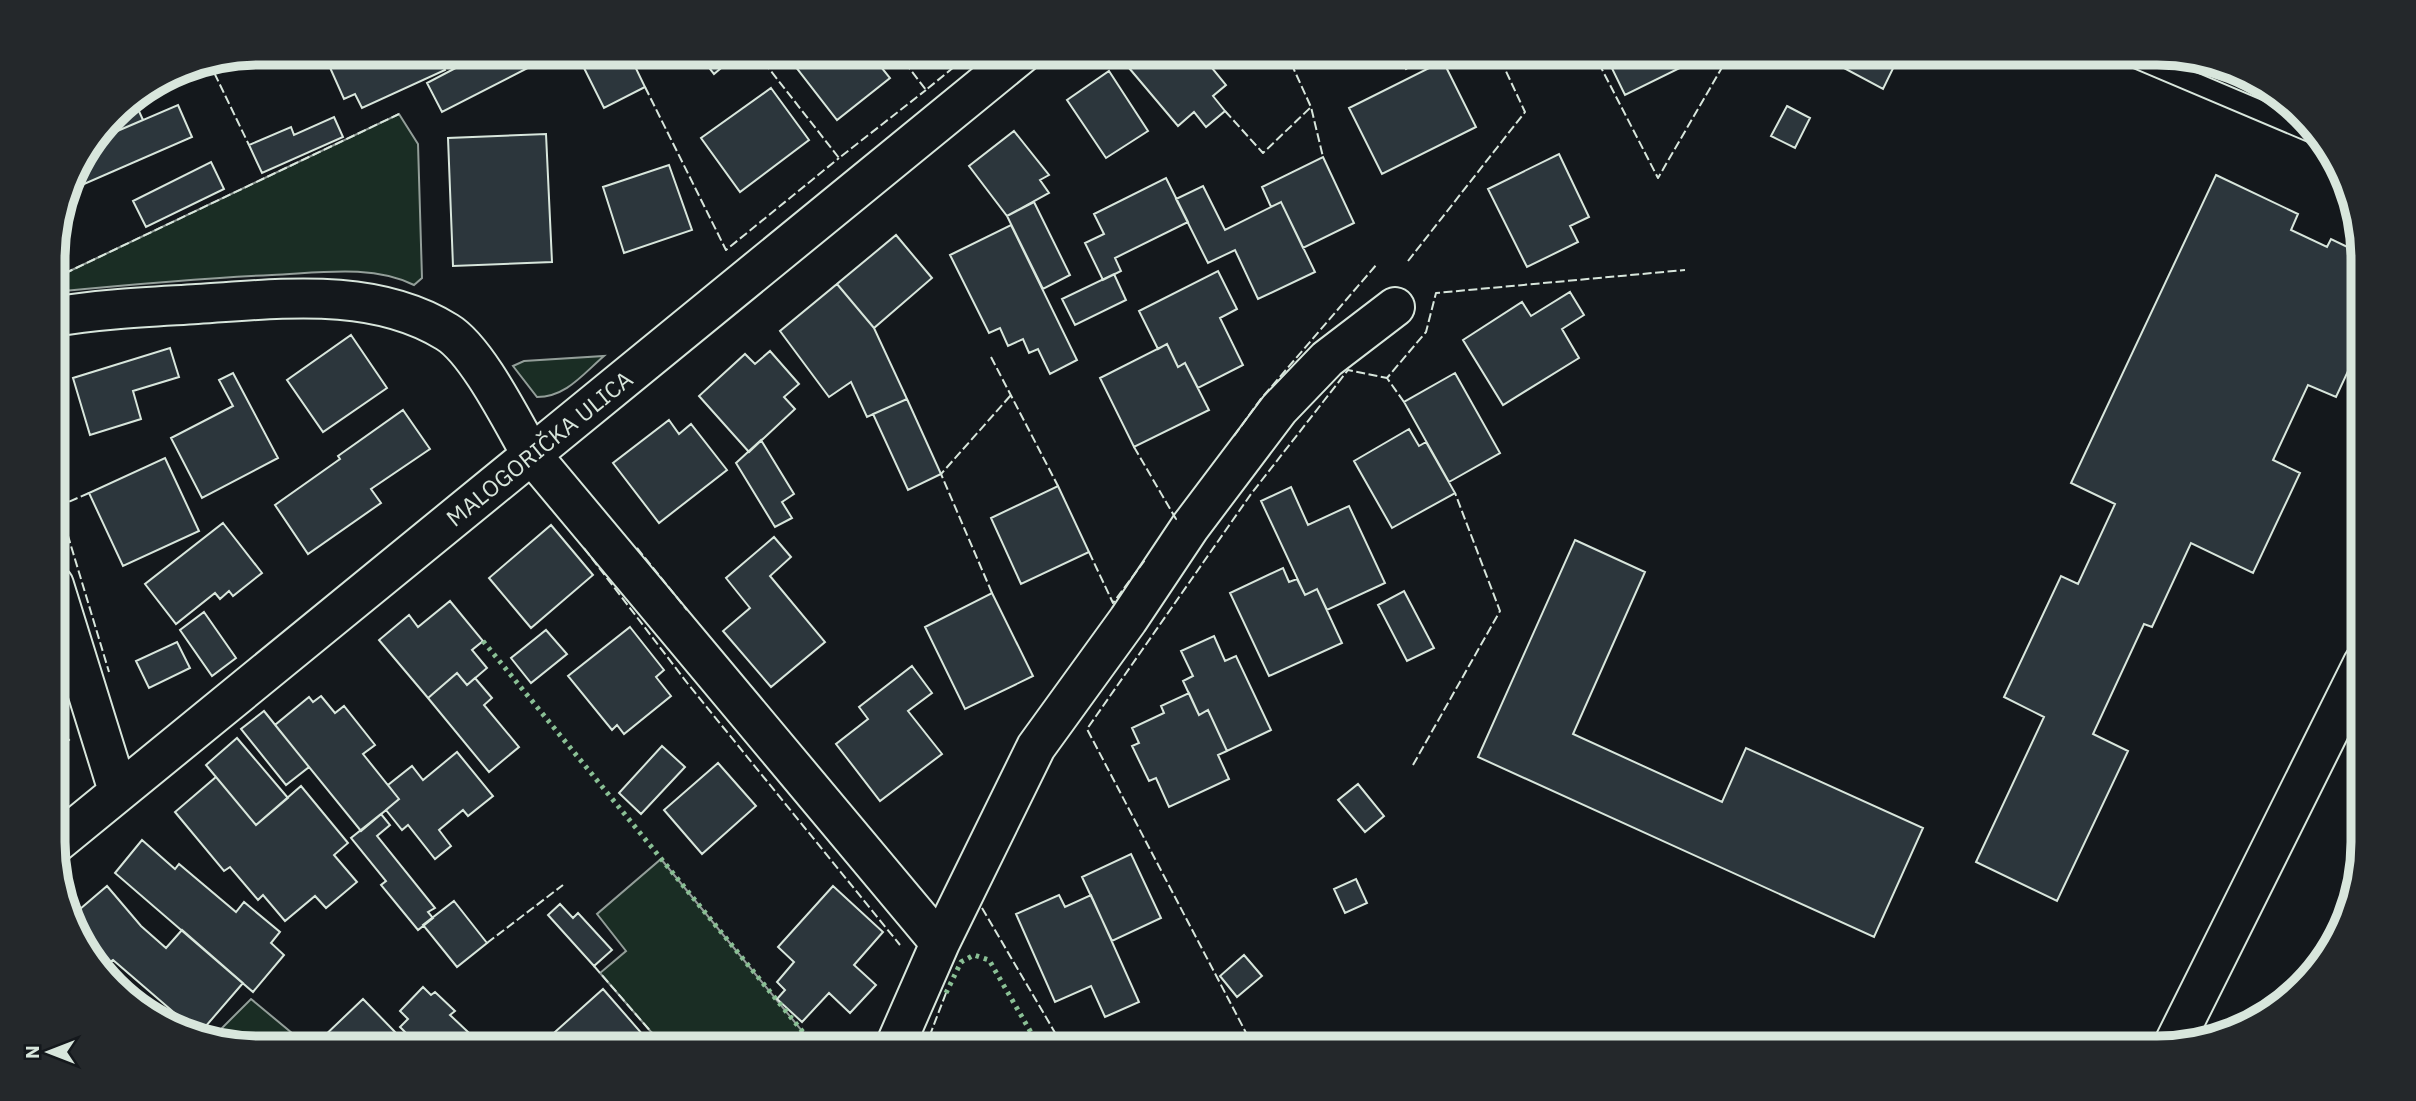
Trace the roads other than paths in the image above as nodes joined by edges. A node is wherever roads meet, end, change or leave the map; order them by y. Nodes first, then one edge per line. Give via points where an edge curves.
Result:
1 (1008, 65) edge
2 (2153, 65) edge
3 (2298, 126) edge
4 (1395, 307) dead end
5 (65, 316) edge
6 (531, 454) junction
7 (65, 621) edge
8 (2351, 693) edge
9 (118, 792) junction
10 (65, 836) edge
11 (940, 943) junction
12 (2179, 1035) edge
13 (899, 1036) edge

1 - 6 street, MALOGORIČKA ULICA
2 - 3 lane
4 - 11 street via 1327,359 1279,409 1190,527 1036,747
5 - 6 street via 280,299 330,298 374,304 449,333 478,365
6 - 9 street, MALOGORIČKA ULICA
6 - 11 street
7 - 9 street
8 - 12 street
9 - 10 street, MALOGORIČKA ULICA
11 - 13 street

